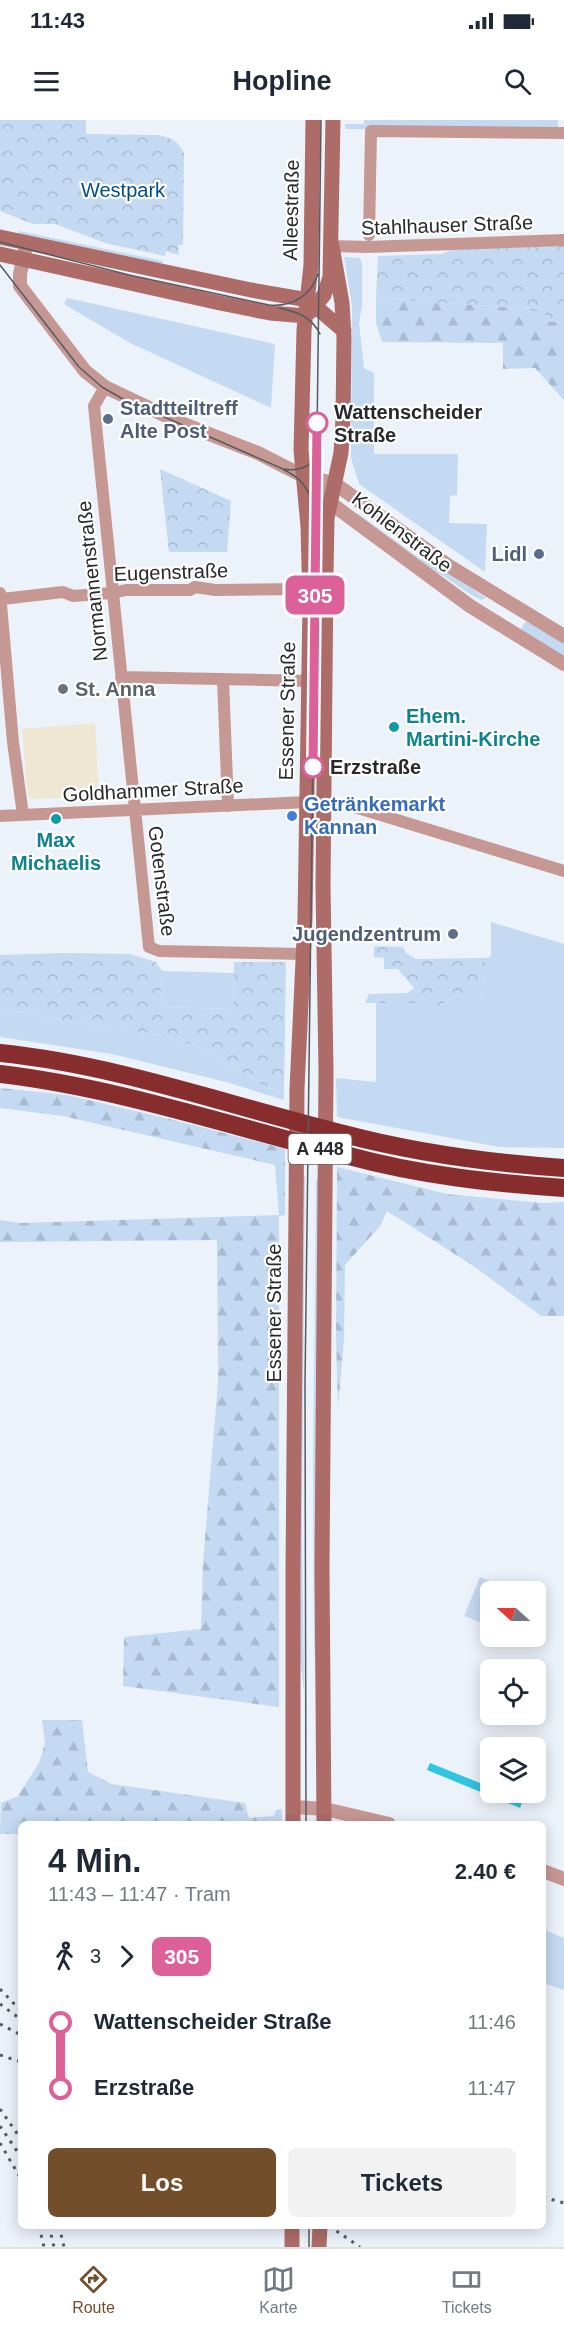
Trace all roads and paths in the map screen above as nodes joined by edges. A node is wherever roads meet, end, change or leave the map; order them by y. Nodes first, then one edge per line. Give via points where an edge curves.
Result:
1 (313, 120) edge
2 (333, 120) edge
3 (564, 133) edge
4 (369, 235) dead end
5 (0, 237) edge
6 (564, 240) edge
7 (27, 242) junction
8 (332, 246) junction
9 (0, 254) edge
10 (23, 259) junction
11 (310, 308) junction
12 (344, 331) junction
13 (105, 387) junction
14 (303, 476) junction
15 (334, 483) junction
16 (329, 502) junction
17 (308, 589) junction
18 (112, 593) junction
19 (494, 595) junction
20 (1, 596) edge
21 (483, 615) junction
22 (564, 636) edge
23 (564, 664) edge
24 (121, 677) junction
25 (223, 680) junction
26 (309, 681) junction
27 (307, 802) junction
28 (324, 804) junction
29 (228, 806) junction
30 (134, 810) junction
31 (23, 815) junction
32 (0, 816) edge
33 (564, 871) edge
34 (303, 954) junction
35 (0, 1053) edge
36 (0, 1074) edge
37 (564, 1168) edge
38 (564, 1188) edge
39 (293, 1807) junction
40 (324, 1816) edge
41 (293, 1821) edge
42 (365, 1821) edge
43 (546, 1871) edge
44 (564, 1879) edge
45 (320, 2229) edge
46 (319, 2247) edge

1 - 11 main road, Alleestraße
2 - 8 main road, Alleestraße
3 - 4 street via 371,131
5 - 7 main road
6 - 8 street, Stahlhauser Straße
7 - 10 street, Kohlenstraße
7 - 11 main road via 240,288
8 - 11 main road, Alleestraße via 329,284
8 - 12 main road, Alleestraße
9 - 10 main road
10 - 11 main road via 270,313
10 - 13 street, Kohlenstraße via 19,279 25,293 85,371
11 - 12 main road
11 - 14 main road, Alleestraße via 302,397
12 - 15 main road, Alleestraße via 344,419
13 - 14 street, Kohlenstraße
13 - 18 street, Normannenstraße via 94,405
14 - 15 street, Kohlenstraße
14 - 16 street, Kohlenstraße
14 - 17 main road, Essener Straße
15 - 16 main road, Alleestraße
15 - 19 street, Kohlenstraße
16 - 21 street, Kohlenstraße
16 - 28 main road, Essener Straße
17 - 18 street, Eugenstraße via 195,587
17 - 26 main road, Essener Straße
18 - 20 street, Eugenstraße
18 - 24 street, Normannenstraße
19 - 21 street
19 - 22 street, Kohlenstraße
20 - 31 street
21 - 23 street, Kohlenstraße
24 - 25 street
24 - 30 street, Normannenstraße
25 - 26 street
25 - 29 street
26 - 27 main road, Essener Straße
27 - 28 main road, Essener Straße
27 - 29 street, Goldhammer Straße
27 - 34 main road, Essener Straße
28 - 33 street via 348,805
28 - 40 main road, Essener Straße
29 - 30 street, Goldhammer Straße
30 - 31 street, Goldhammer Straße
30 - 34 street, Gotenstraße via 149,947 159,951
31 - 32 street, Goldhammer Straße
34 - 39 main road, Essener Straße via 296,1173
35 - 37 highway, A 448 via 126,1075 345,1135 432,1153
36 - 38 highway, A 448 via 137,1099 420,1172
39 - 40 street
39 - 41 main road, Essener Straße
40 - 42 street
43 - 44 street
45 - 46 main road

